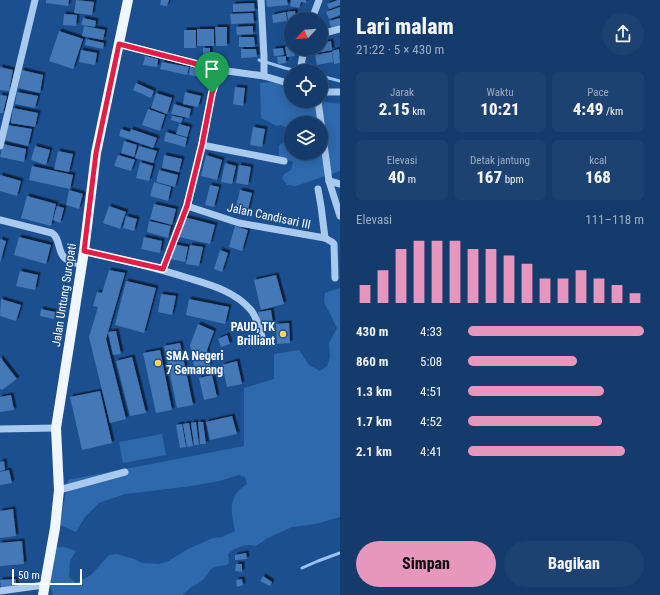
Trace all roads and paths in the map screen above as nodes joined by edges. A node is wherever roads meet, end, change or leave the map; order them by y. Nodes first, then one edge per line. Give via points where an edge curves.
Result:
1 (35, 0) edge
2 (128, 0) edge
3 (261, 0) edge
4 (319, 0) edge
5 (315, 12) edge
6 (340, 29) edge
7 (328, 32) edge
8 (119, 44) junction
9 (220, 70) junction
10 (264, 76) junction
11 (284, 82) edge
12 (328, 92) edge
13 (340, 92) edge
14 (319, 108) edge
15 (202, 145) junction
16 (0, 146) edge
17 (284, 161) dead end
18 (329, 181) junction
19 (340, 184) edge
20 (318, 189) dead end
21 (187, 206) junction
22 (340, 216) edge
23 (0, 220) edge
24 (325, 238) junction
25 (84, 251) junction
26 (82, 265) junction
27 (163, 269) junction
28 (334, 278) dead end
29 (263, 340) dead end
30 (56, 428) junction
31 (0, 430) edge
32 (124, 472) dead end
33 (59, 490) junction
34 (44, 590) edge
35 (0, 591) edge

1 - 16 street
2 - 8 main road, Jalan Untung Suropati
3 - 10 street
4 - 5 street
6 - 7 street
8 - 9 street
8 - 25 main road, Jalan Untung Suropati via 96,153
9 - 10 street
9 - 15 street via 212,93
10 - 11 street
12 - 13 street
14 - 18 street
15 - 17 street
15 - 21 street
18 - 19 street
18 - 22 street
20 - 24 street
21 - 24 street, Jalan Candisari III via 239,223
21 - 27 street
23 - 26 street via 52,233 57,238 63,256
24 - 28 street via 334,244
25 - 26 main road, Jalan Untung Suropati
25 - 27 street
26 - 30 main road, Jalan Untung Suropati
27 - 29 street via 227,291 240,300 252,310
30 - 31 street
30 - 33 main road, Jalan Untung Suropati
32 - 33 street
33 - 34 main road, Jalan Untung Suropati
34 - 35 street

